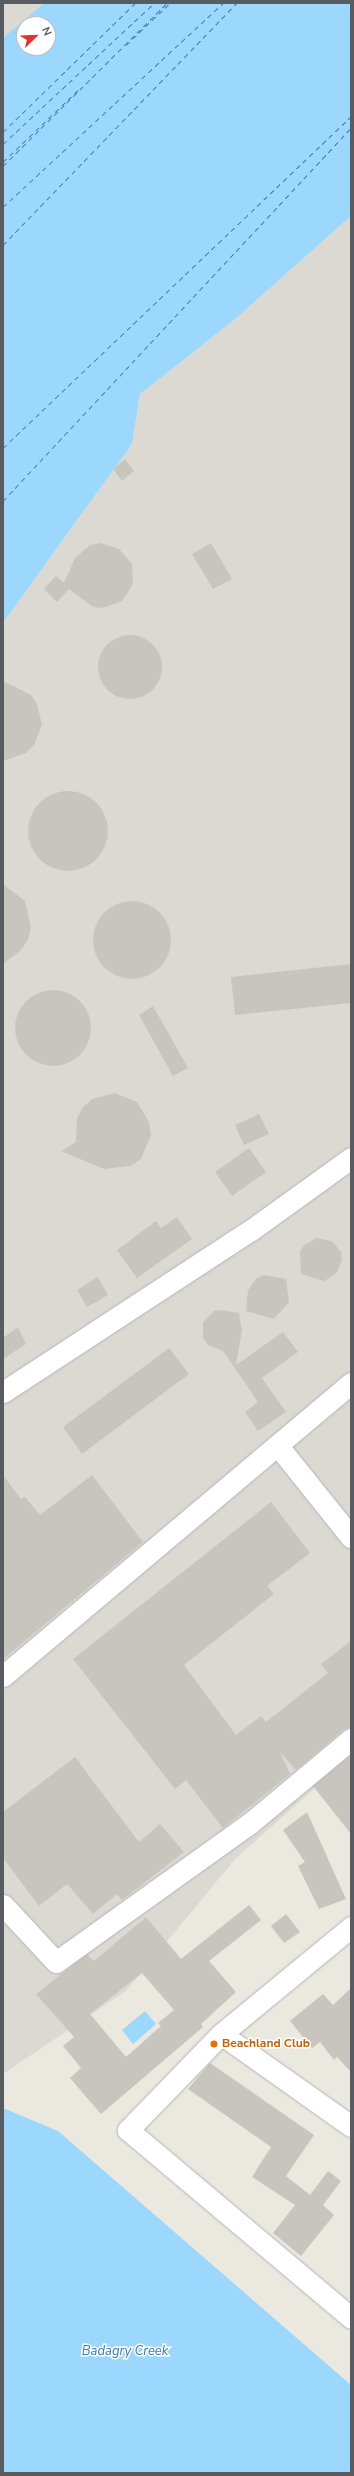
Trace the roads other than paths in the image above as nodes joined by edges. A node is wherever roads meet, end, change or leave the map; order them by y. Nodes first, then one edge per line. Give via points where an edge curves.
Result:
1 (351, 1158) edge
2 (351, 1383) edge
3 (3, 1392) edge
4 (278, 1446) junction
5 (351, 1538) edge
6 (3, 1676) edge
7 (351, 1739) edge
8 (3, 1905) edge
9 (351, 1927) edge
10 (221, 2034) junction
11 (351, 2126) edge
12 (351, 2318) edge

1 - 3 lane via 251,1230
2 - 4 lane
4 - 5 lane
4 - 6 lane
7 - 8 lane via 248,1824 56,1962
9 - 10 lane
10 - 11 lane
10 - 12 lane via 128,2130

